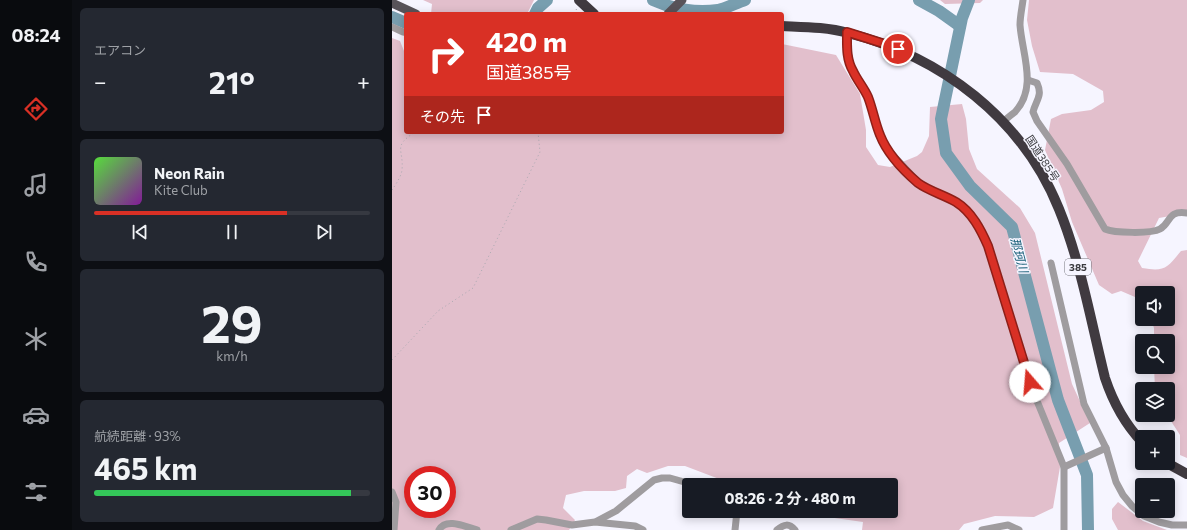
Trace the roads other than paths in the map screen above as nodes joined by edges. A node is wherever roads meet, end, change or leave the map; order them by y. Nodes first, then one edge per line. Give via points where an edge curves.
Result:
1 (579, 0) edge
2 (682, 0) edge
3 (1023, 0) edge
4 (392, 3) edge
5 (412, 12) edge
6 (592, 12) edge
7 (670, 12) edge
8 (784, 26) edge
9 (392, 27) edge
10 (403, 32) dead end
11 (847, 32) junction
12 (1028, 80) junction
13 (1003, 122) junction
14 (1187, 213) edge
15 (1051, 263) dead end
16 (1135, 434) edge
17 (1106, 448) junction
18 (1067, 465) junction
19 (1175, 467) edge
20 (1187, 474) edge
21 (682, 481) edge
22 (392, 492) edge
23 (736, 518) edge
24 (595, 522) junction
25 (1187, 525) edge
26 (394, 530) edge
27 (439, 530) edge
28 (477, 530) edge
29 (511, 530) edge
30 (643, 530) edge
31 (735, 530) edge
32 (778, 530) edge
33 (795, 530) edge
34 (982, 530) edge
35 (1019, 530) edge
36 (1064, 530) edge

1 - 6 highway
2 - 7 main road
3 - 12 street via 1020,23
4 - 5 main road
8 - 11 highway, 国道385号 / 385
9 - 10 street
11 - 13 highway, 国道385号 / 385 via 910,54 940,70 969,91
11 - 18 street via 849,63 867,95 880,136 888,150 917,182 964,208 982,233 1035,396
12 - 13 street via 1021,103
12 - 14 street via 1037,83 1039,89 1039,97 1033,112 1037,121 1067,164 1105,229 1139,232 1159,229 1174,214
13 - 16 highway, 国道385号 / 385 via 1030,157 1056,204 1076,259 1110,392
15 - 17 street via 1084,404
17 - 18 street
17 - 25 street via 1116,482 1122,495 1132,506 1144,516 1158,522
18 - 36 street
19 - 20 highway
21 - 24 street via 670,478 654,480 616,511
22 - 26 street via 396,502
23 - 31 street
24 - 29 street via 572,525 537,520
24 - 30 street via 635,526
27 - 28 street via 445,524 451,524
32 - 33 street via 787,524
34 - 35 street via 1008,525

